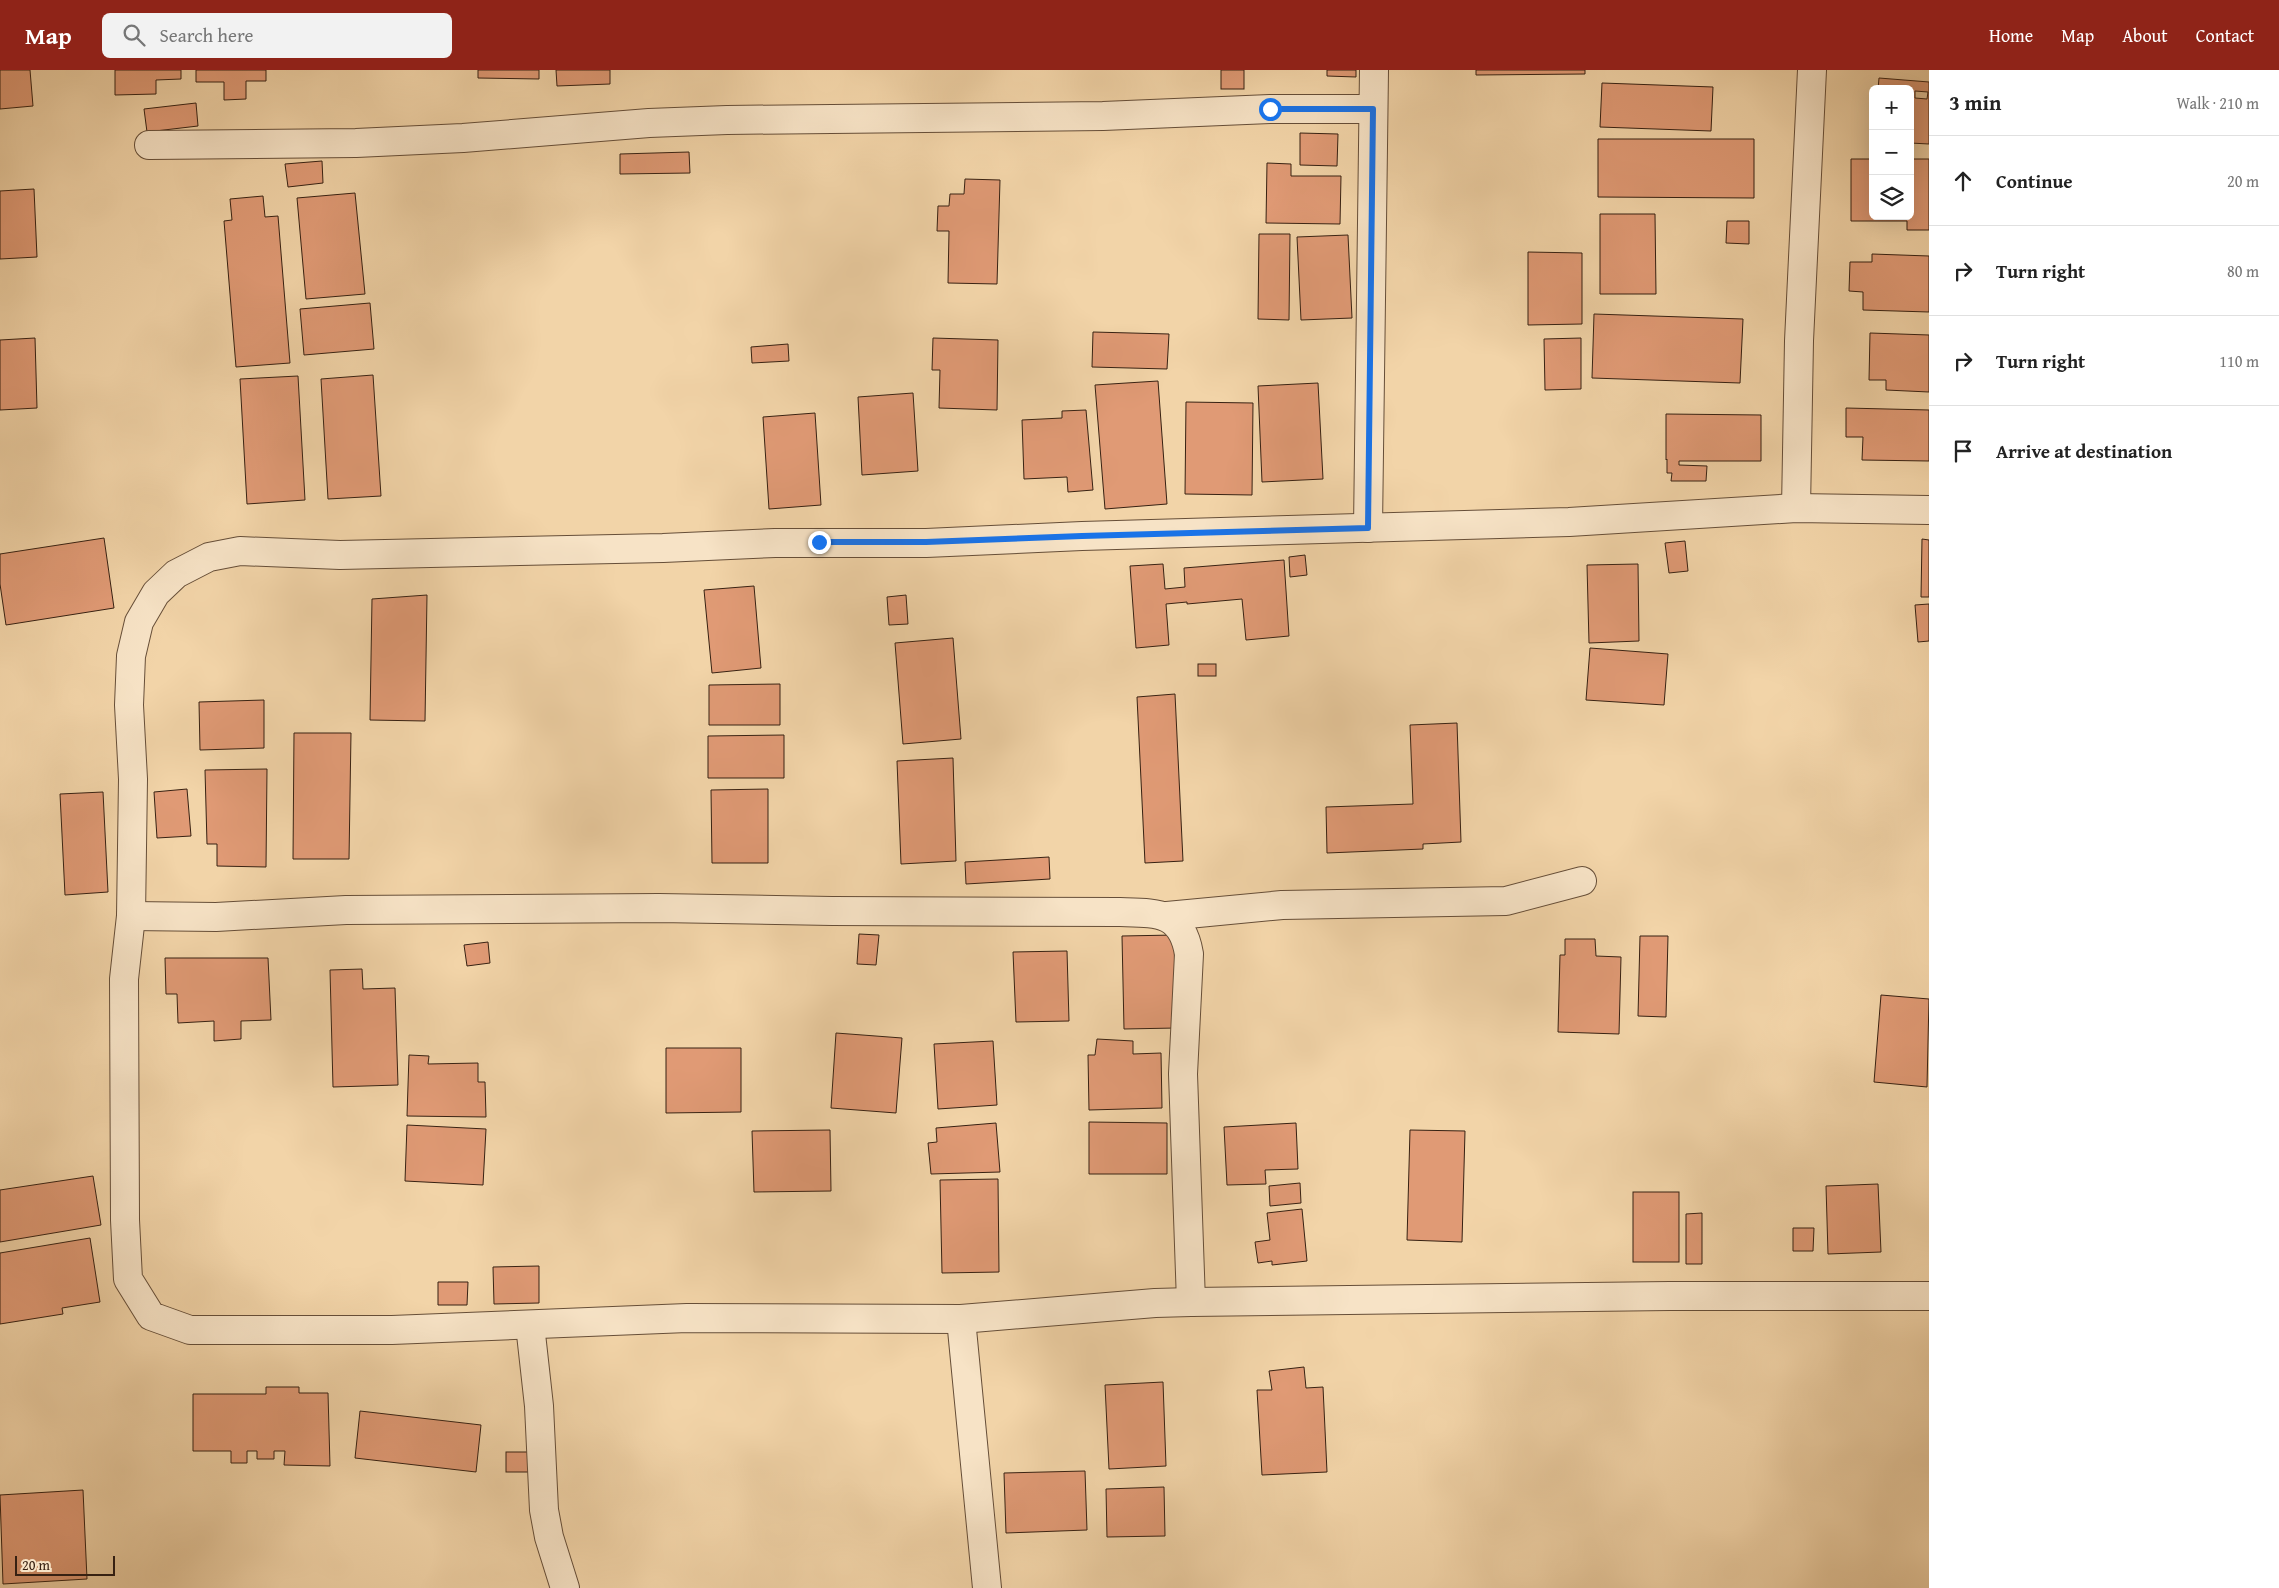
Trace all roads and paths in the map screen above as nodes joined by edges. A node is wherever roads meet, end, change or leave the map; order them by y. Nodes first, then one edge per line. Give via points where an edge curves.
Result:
1 (1374, 70) edge
2 (1812, 70) edge
3 (1373, 109) junction
4 (149, 146) dead end
5 (1796, 508) junction
6 (1929, 510) edge
7 (1368, 528) junction
8 (1582, 881) dead end
9 (131, 916) junction
10 (1167, 916) junction
11 (1929, 1296) edge
12 (1191, 1302) junction
13 (960, 1320) junction
14 (530, 1325) junction
15 (565, 1588) edge
16 (987, 1588) edge

1 - 3 street
2 - 5 street via 1799,341
3 - 4 street via 726,120 463,138
3 - 7 street
5 - 6 street
5 - 7 street via 1569,522
7 - 9 street via 340,555 240,551 210,557 176,574 156,593 140,622 131,656
8 - 10 street via 1506,901 1282,905
9 - 10 street via 216,917 346,910 659,908 1120,912
9 - 14 street via 124,979 125,1220 128,1279 150,1316 190,1330 392,1330
10 - 12 street via 1179,925 1189,954 1183,1074
11 - 12 street
12 - 13 street
13 - 14 street via 687,1318
13 - 16 street
14 - 15 street via 539,1406 544,1510

